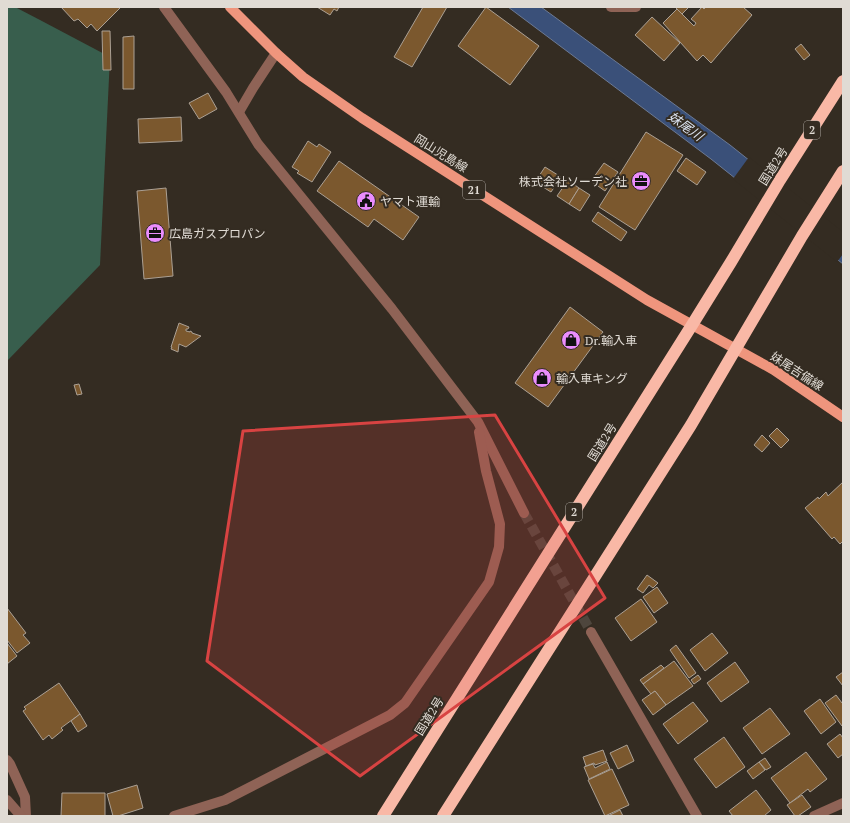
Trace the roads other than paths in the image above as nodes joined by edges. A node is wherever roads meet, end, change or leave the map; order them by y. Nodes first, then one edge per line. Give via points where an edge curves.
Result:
1 (164, 7) edge
2 (230, 7) edge
3 (611, 7) edge
4 (636, 7) edge
5 (276, 53) junction
6 (843, 81) edge
7 (239, 112) junction
8 (843, 171) edge
9 (692, 325) junction
10 (736, 349) junction
11 (843, 417) edge
12 (478, 422) junction
13 (524, 513) tunnel mouth
14 (591, 632) tunnel mouth
15 (7, 760) edge
16 (7, 800) edge
17 (839, 804) edge
18 (21, 816) edge
19 (26, 816) edge
20 (174, 816) edge
21 (383, 816) edge
22 (443, 816) edge
23 (696, 816) edge
24 (814, 816) edge
25 (839, 816) edge

1 - 7 street
2 - 5 main road, 岡山児島線 / 21
3 - 4 street
5 - 7 street
5 - 9 main road, 岡山児島線 / 21 via 303,77 362,118 647,300
6 - 9 highway, 国道2号 / 2
7 - 12 street via 258,144 392,309
8 - 10 highway
9 - 10 main road, 岡山児島線 / 21
9 - 21 highway, 国道2号 / 2
10 - 11 main road, 妹尾吉備線 via 774,370
10 - 22 highway via 691,425
12 - 13 street
12 - 20 street via 486,471 500,524 499,547 489,582 405,703 390,715 225,800
14 - 23 street
15 - 19 street via 25,796
16 - 18 street
17 - 24 street
17 - 25 street

